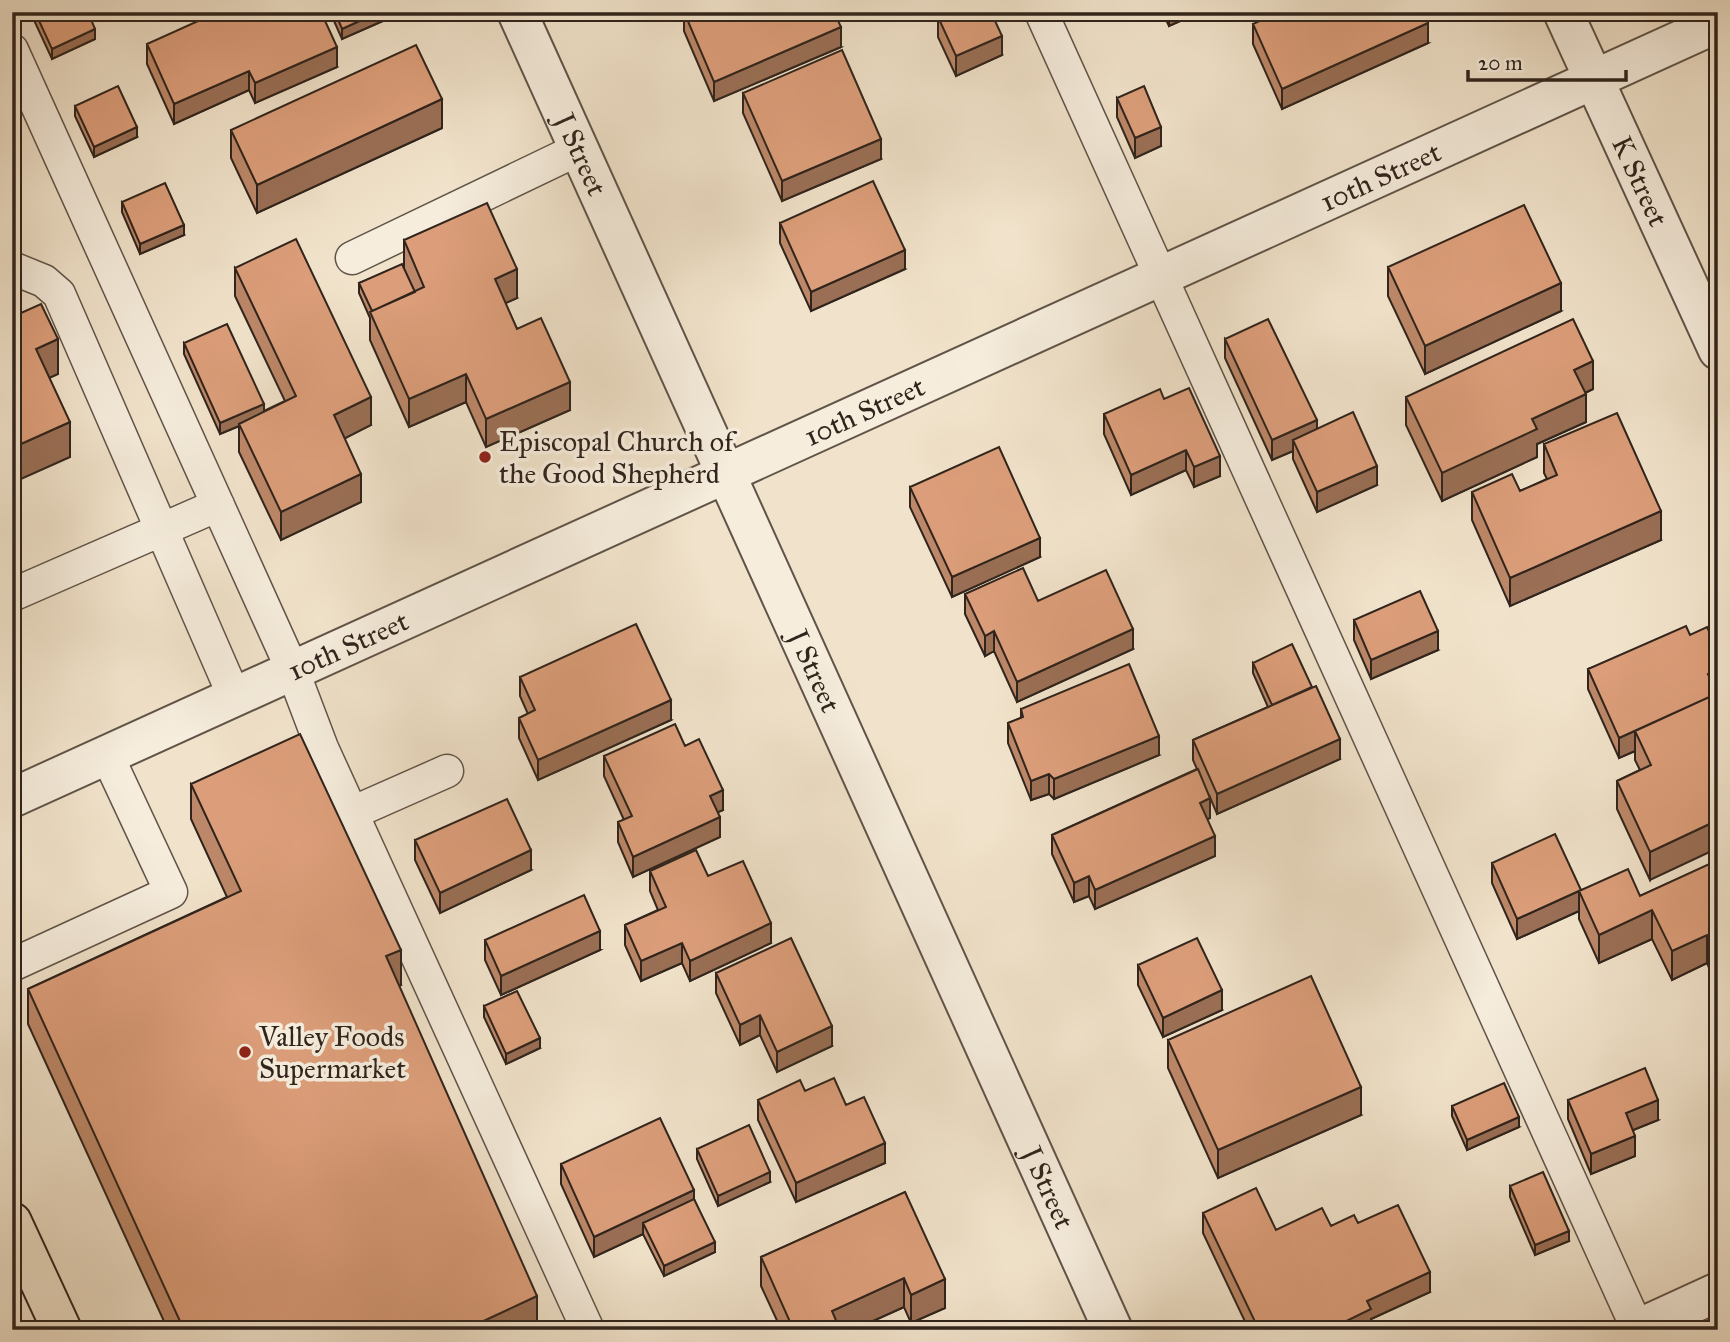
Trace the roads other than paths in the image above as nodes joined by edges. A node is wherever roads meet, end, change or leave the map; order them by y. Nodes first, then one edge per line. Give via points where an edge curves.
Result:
1 (517, 12) edge
2 (1041, 12) edge
3 (1563, 12) edge
4 (1718, 23) edge
5 (12, 50) edge
6 (1593, 78) junction
7 (579, 149) junction
8 (352, 258) dead end
9 (12, 268) edge
10 (1160, 277) junction
11 (1718, 350) edge
12 (727, 475) junction
13 (218, 505) junction
14 (161, 529) junction
15 (12, 595) edge
16 (292, 669) junction
17 (234, 696) junction
18 (107, 755) junction
19 (447, 771) dead end
20 (12, 798) edge
21 (352, 813) junction
22 (12, 965) edge
23 (12, 1222) edge
24 (1718, 1292) edge
25 (1637, 1329) edge
26 (62, 1330) edge
27 (588, 1330) edge
28 (1113, 1330) edge

1 - 7 street, J Street
2 - 10 lane
3 - 6 street, K Street
4 - 6 street, 10th Street
5 - 13 lane
6 - 10 street, 10th Street
6 - 11 street, K Street
7 - 8 lane
7 - 12 street, J Street
9 - 14 lane via 44,281 59,294
10 - 12 street, 10th Street
10 - 25 lane
12 - 16 street, 10th Street
12 - 28 street, J Street
13 - 14 lane
13 - 16 lane
14 - 15 lane
14 - 17 lane
16 - 17 street, 10th Street
16 - 21 lane
17 - 18 street, 10th Street
18 - 20 street, 10th Street
18 - 22 lane via 171,892
19 - 21 lane
21 - 27 lane
23 - 26 main road
24 - 25 street

